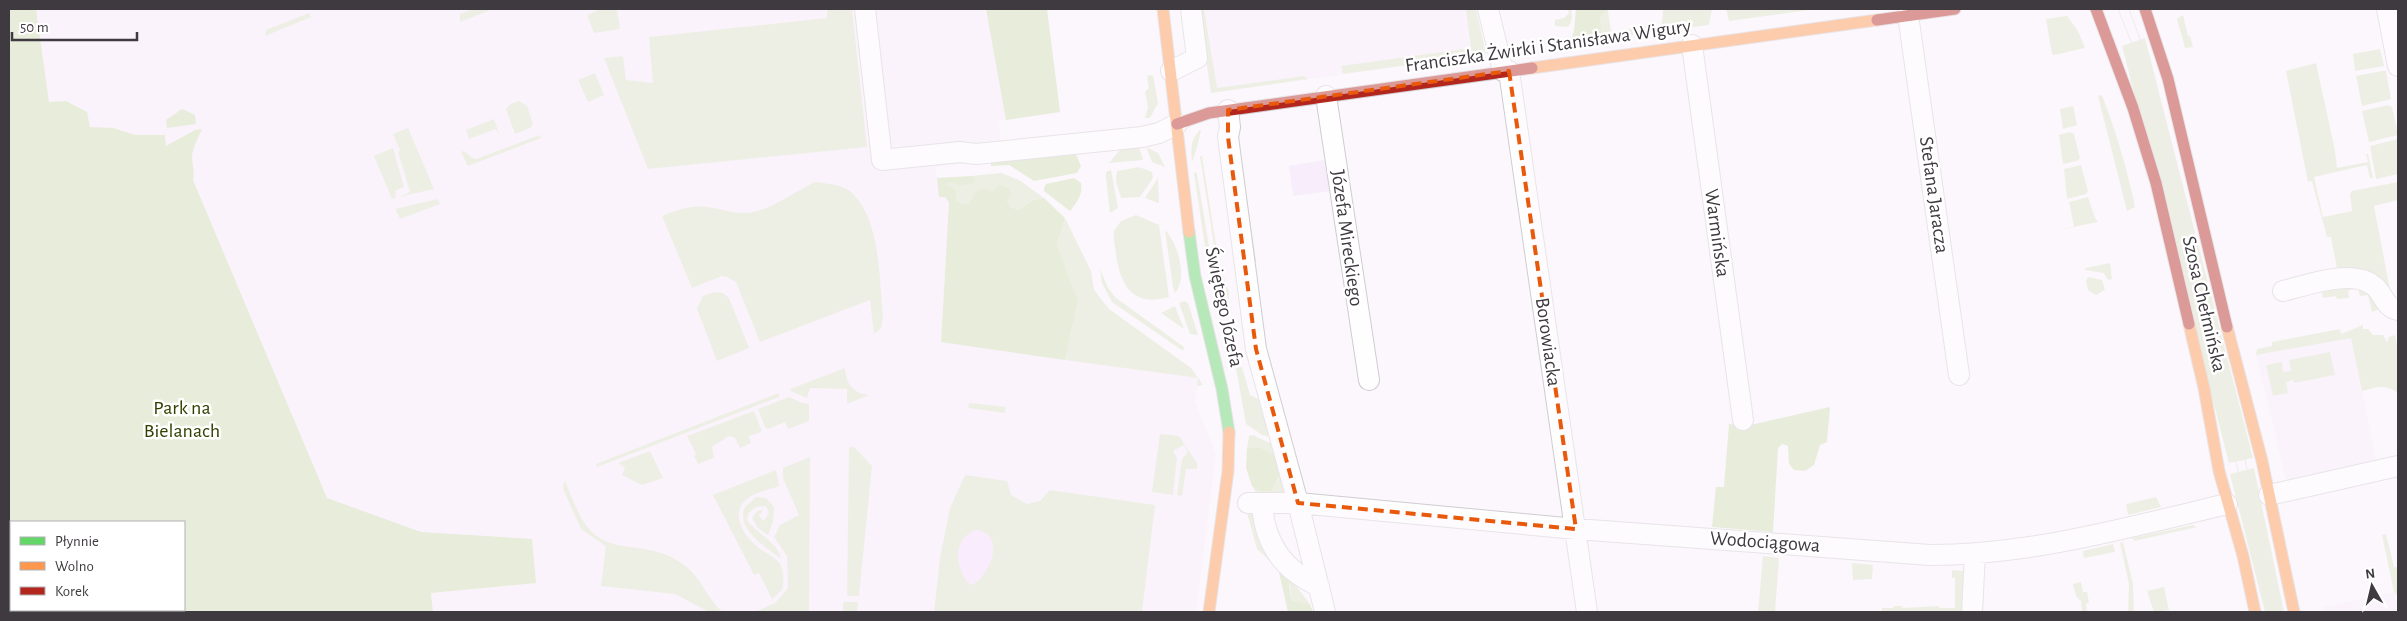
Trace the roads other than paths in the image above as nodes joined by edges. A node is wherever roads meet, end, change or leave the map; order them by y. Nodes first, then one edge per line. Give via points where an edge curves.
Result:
1 (865, 9) edge
2 (1163, 9) edge
3 (1191, 9) edge
4 (1488, 9) edge
5 (1955, 9) edge
6 (2096, 9) edge
7 (2145, 9) edge
8 (2386, 9) edge
9 (1908, 15) junction
10 (1692, 46) junction
11 (2398, 66) edge
12 (1171, 71) junction
13 (1506, 71) junction
14 (1326, 96) junction
15 (1228, 110) junction
16 (1177, 124) junction
17 (2283, 291) dead end
18 (2398, 310) edge
19 (1959, 374) dead end
20 (1369, 380) dead end
21 (1743, 420) dead end
22 (2398, 466) edge
23 (2269, 495) junction
24 (1298, 503) junction
25 (2227, 504) junction
26 (1576, 529) junction
27 (1975, 554) junction
28 (1319, 586) junction
29 (1209, 612) edge
30 (1325, 612) edge
31 (1587, 612) edge
32 (1972, 612) edge
33 (2255, 612) edge
34 (2294, 612) edge

1 - 16 street via 882,160 960,152 976,154 1142,136 1160,133
2 - 12 street, Świętego Józefa
3 - 12 street via 1197,58
4 - 13 street, Borowiacka
5 - 9 street, Franciszka Żwirki i Stanisława Wigury
6 - 25 street, Szosa Chełmińska via 2133,108 2156,183 2196,352
7 - 23 street, Szosa Chełmińska via 2168,79
8 - 11 street
9 - 10 street, Franciszka Żwirki i Stanisława Wigury
9 - 19 street, Stefana Jaracza
10 - 13 street, Franciszka Żwirki i Stanisława Wigury
10 - 21 street, Warmińska
12 - 16 street, Świętego Józefa
13 - 14 street, Franciszka Żwirki i Stanisława Wigury
13 - 26 street, Borowiacka
14 - 15 street, Franciszka Żwirki i Stanisława Wigury
14 - 20 street, Józefa Mireckiego
15 - 16 street, Franciszka Żwirki i Stanisława Wigury
15 - 24 street via 1228,137 1256,350
16 - 29 street, Świętego Józefa via 1196,276 1228,428 1228,471
17 - 18 street via 2356,277 2376,287 2387,304
22 - 23 street
23 - 34 street, Szosa Chełmińska
24 - 26 street, Wodociągowa
24 - 28 street
24 - 28 street, Wodociągowa via 1255,503 1274,550 1296,573
25 - 27 street, Wodociągowa via 2055,543
25 - 33 street, Szosa Chełmińska
26 - 27 street, Wodociągowa via 1894,554
26 - 31 street, Borowiacka
27 - 32 street
28 - 30 street

